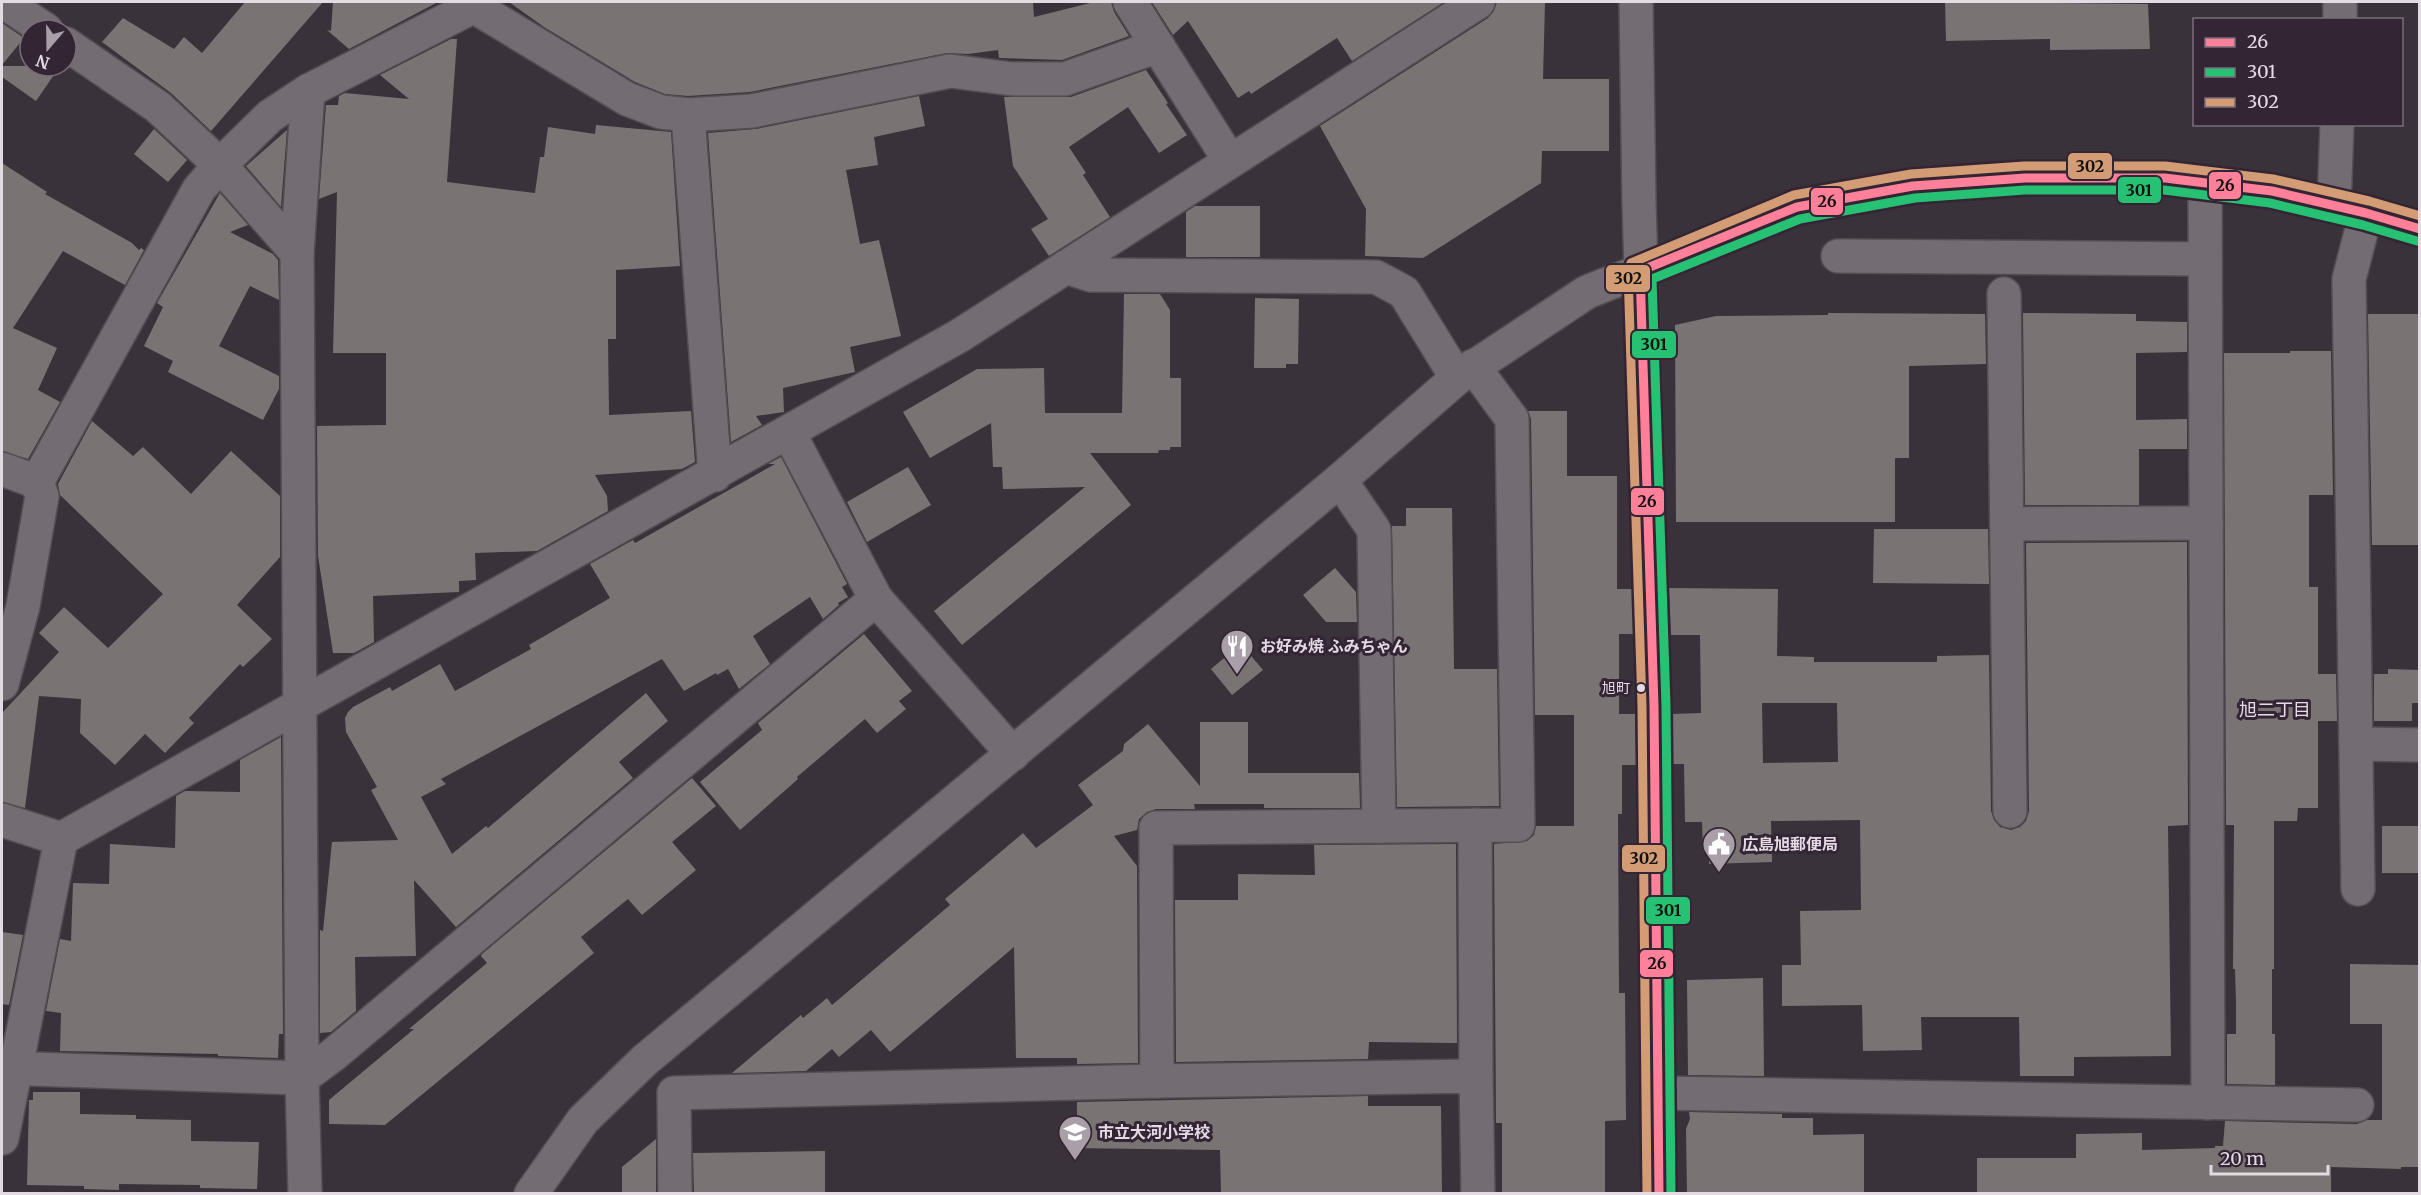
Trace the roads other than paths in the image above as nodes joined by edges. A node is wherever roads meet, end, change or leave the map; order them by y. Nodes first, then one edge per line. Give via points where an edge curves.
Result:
1 (4, 2) edge
2 (1130, 2) edge
3 (1478, 2) edge
4 (1636, 2) edge
5 (2340, 2) edge
6 (477, 4) edge
7 (28, 18) edge
8 (2340, 18) edge
9 (1158, 46) junction
10 (78, 52) edge
11 (308, 91) junction
12 (688, 115) junction
13 (2337, 126) edge
14 (1230, 161) junction
15 (220, 165) junction
16 (2205, 182) junction
17 (2334, 206) junction
18 (2366, 213) junction
19 (2420, 229) edge
20 (297, 253) junction
21 (1838, 256) dead end
22 (2205, 259) junction
23 (1066, 267) junction
24 (1640, 271) junction
25 (2004, 294) dead end
26 (1465, 372) junction
27 (789, 433) junction
28 (2, 469) edge
29 (715, 475) junction
30 (1340, 480) junction
31 (37, 482) junction
32 (2206, 523) junction
33 (2007, 524) junction
34 (876, 599) junction
35 (2, 684) edge
36 (300, 704) junction
37 (2356, 744) junction
38 (2420, 745) edge
39 (1013, 754) junction
40 (2010, 811) dead end
41 (2, 820) edge
42 (1475, 825) junction
43 (1379, 826) junction
44 (61, 839) junction
45 (2358, 889) dead end
46 (645, 1060) junction
47 (9, 1069) edge
48 (1476, 1076) junction
49 (302, 1078) junction
50 (1157, 1081) junction
51 (674, 1093) junction
52 (1658, 1093) junction
53 (2208, 1102) junction
54 (2357, 1105) dead end
55 (2, 1138) edge
56 (305, 1194) edge
57 (531, 1194) edge
58 (675, 1194) edge
59 (1478, 1194) edge
60 (1659, 1194) edge

1 - 7 street
2 - 9 street
3 - 14 street
4 - 24 street
5 - 8 street
6 - 11 street
6 - 12 street via 627,99 661,112
9 - 12 street via 1065,79 1013,79 950,71 752,111
9 - 14 street
10 - 15 street via 158,107
11 - 15 street via 270,117
11 - 20 street
12 - 29 street
13 - 17 street
14 - 23 street
15 - 20 street
15 - 31 street via 199,189
16 - 17 street via 2272,191
16 - 22 street
16 - 24 street via 2164,178 2025,178 1913,186 1797,207
17 - 18 street
18 - 19 street
18 - 37 street via 2349,279
20 - 36 street
21 - 22 street
22 - 32 street
23 - 26 street via 1091,275 1376,277 1404,292
23 - 27 street via 959,336
24 - 26 street via 1587,292
24 - 52 street via 1654,706
25 - 33 street
26 - 30 street
26 - 42 street via 1512,419 1518,825
27 - 29 street
27 - 34 street
28 - 31 street
29 - 36 street
30 - 39 street
30 - 43 street via 1374,530
31 - 35 street via 42,496 24,606
32 - 33 street
32 - 53 street
33 - 40 street
34 - 39 street
34 - 49 street
36 - 44 street
36 - 49 street
37 - 38 street
37 - 45 street
39 - 46 street
41 - 44 street
42 - 43 street
42 - 48 street
43 - 50 street via 1156,828
44 - 47 street
46 - 51 street
46 - 57 street via 583,1120
47 - 49 street
47 - 55 street
48 - 50 street
48 - 59 street
49 - 56 street
50 - 51 street
51 - 58 street
52 - 53 street
52 - 60 street
53 - 54 street

